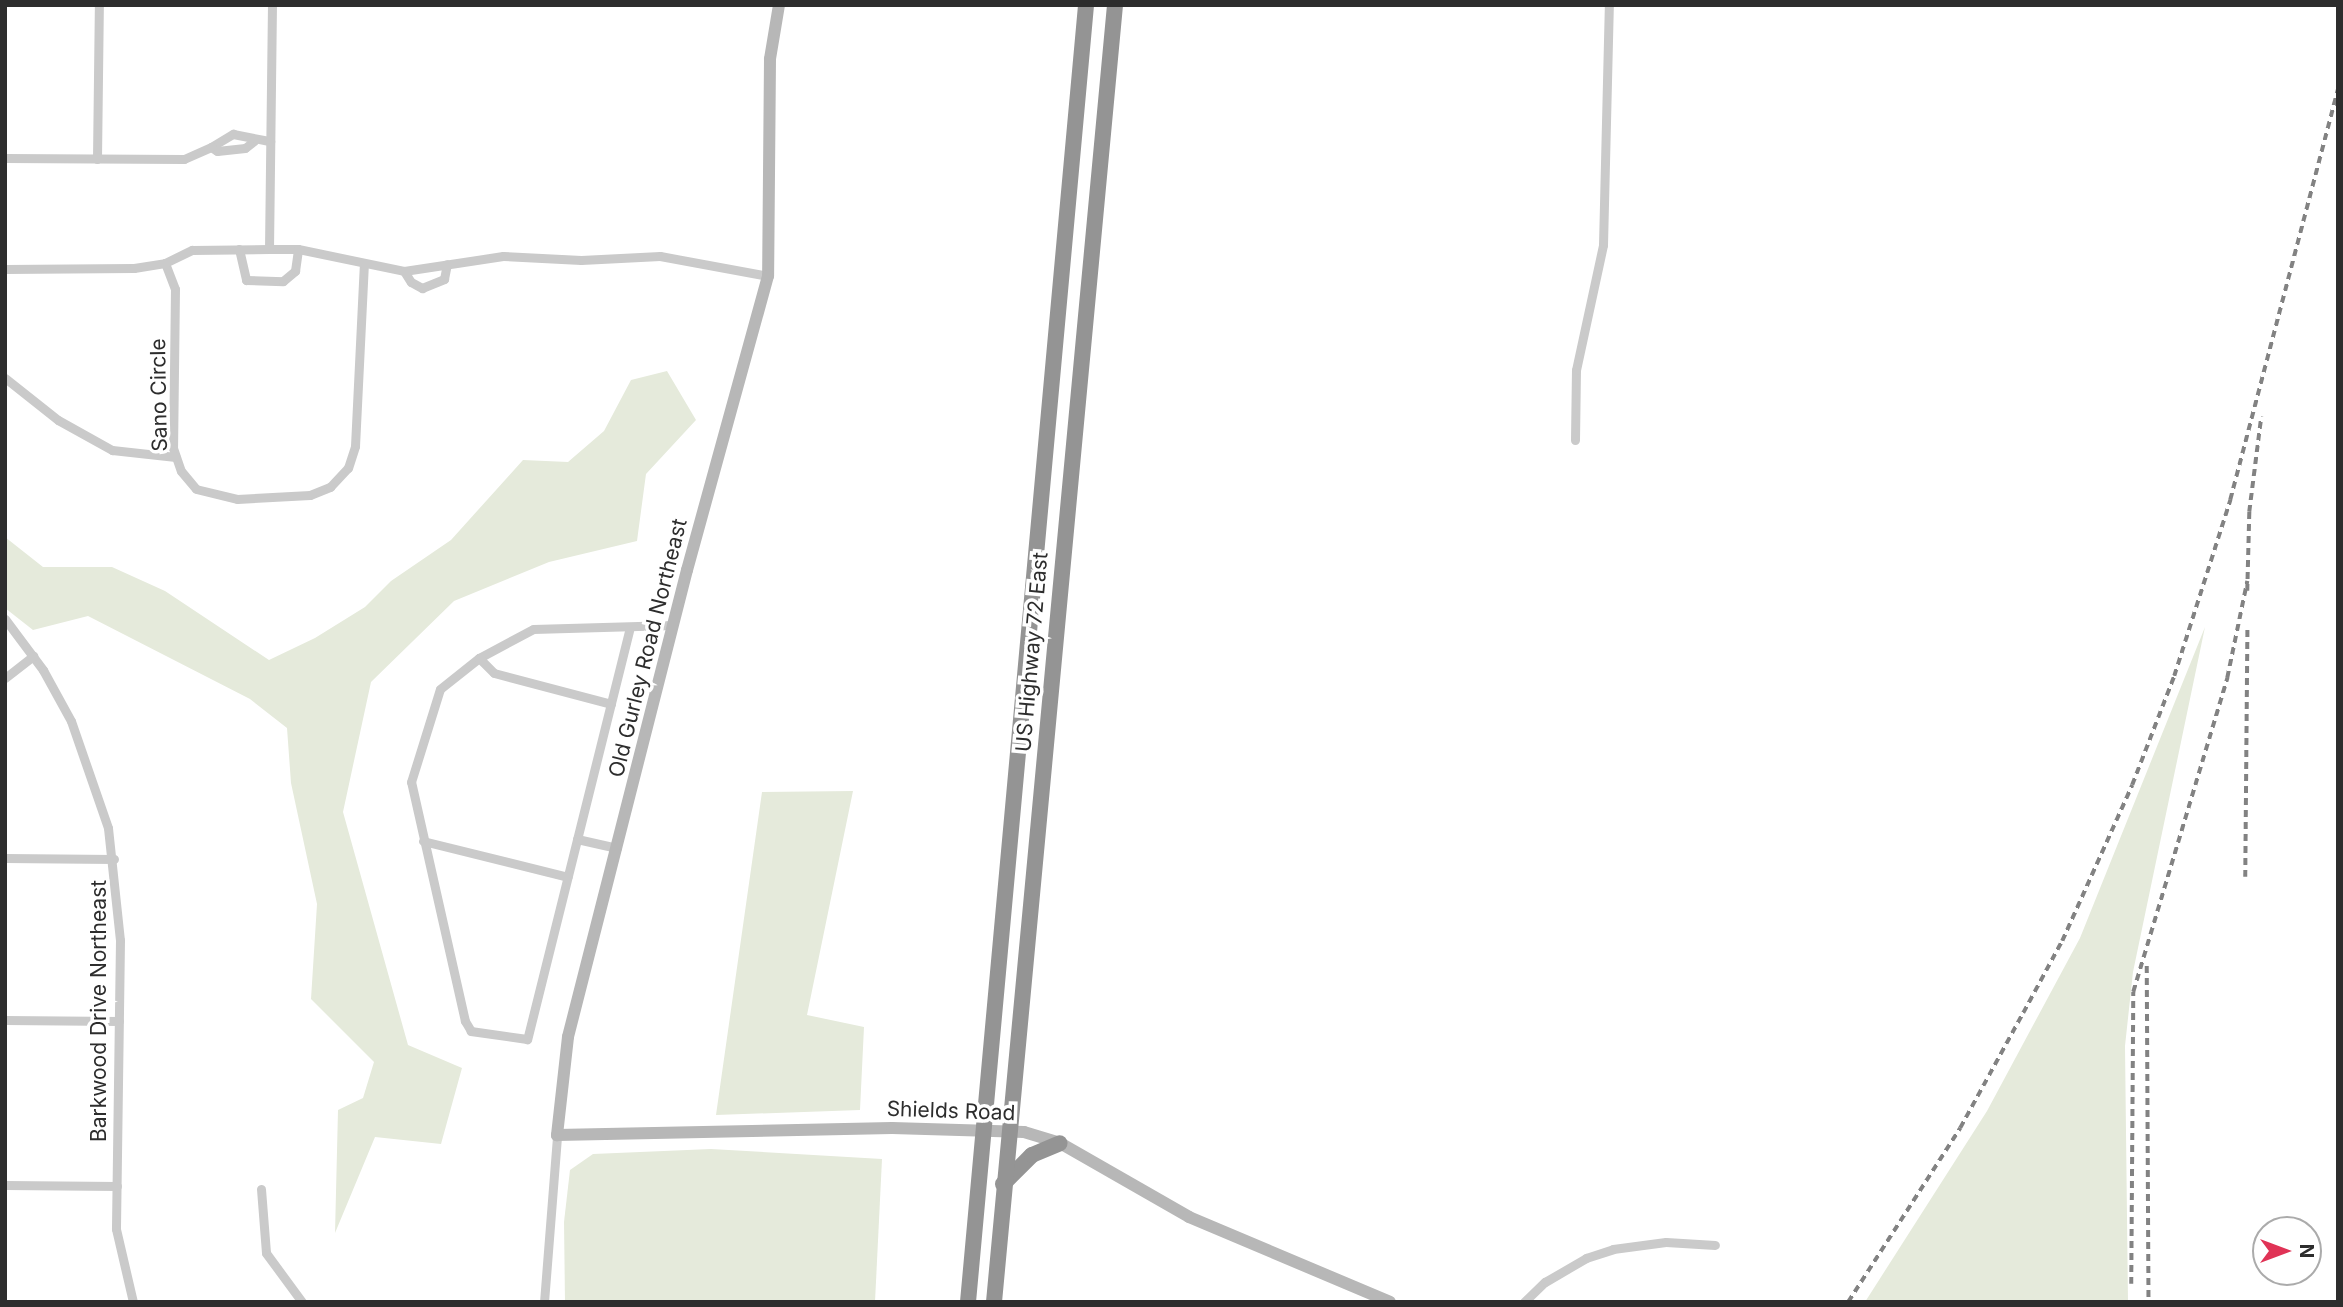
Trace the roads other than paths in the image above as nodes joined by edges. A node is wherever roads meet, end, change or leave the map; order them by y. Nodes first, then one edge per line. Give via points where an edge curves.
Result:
1 (99, 5) edge
2 (272, 5) edge
3 (779, 5) edge
4 (1086, 5) edge
5 (1115, 5) edge
6 (1609, 5) edge
7 (254, 141) junction
8 (270, 141) junction
9 (211, 147) junction
10 (5, 158) edge
11 (97, 159) junction
12 (239, 249) junction
13 (269, 249) junction
14 (298, 250) junction
15 (165, 263) junction
16 (446, 264) junction
17 (364, 265) junction
18 (5, 269) edge
19 (404, 271) junction
20 (768, 276) junction
21 (5, 378) edge
22 (1575, 440) dead end
23 (176, 457) junction
24 (5, 619) edge
25 (673, 625) junction
26 (630, 627) junction
27 (33, 656) junction
28 (479, 658) junction
29 (5, 678) edge
30 (611, 704) junction
31 (577, 839) junction
32 (423, 841) junction
33 (617, 848) junction
34 (5, 858) edge
35 (114, 859) junction
36 (568, 877) junction
37 (5, 1020) edge
38 (119, 1021) junction
39 (983, 1127) junction
40 (1010, 1129) junction
41 (556, 1135) junction
42 (1060, 1143) junction
43 (1003, 1184) junction
44 (5, 1185) edge
45 (117, 1186) junction
46 (261, 1189) dead end
47 (1714, 1245) dead end
48 (133, 1302) edge
49 (302, 1302) edge
50 (544, 1302) edge
51 (968, 1302) edge
52 (994, 1302) edge
53 (1390, 1302) edge
54 (1524, 1302) edge

1 - 11 street
2 - 8 street
3 - 20 street, Old Gurley Road Northeast via 770,59
4 - 39 highway, US Highway 72 East
5 - 40 highway, US Highway 72 East
6 - 22 street via 1603,245 1576,370
7 - 8 street
7 - 9 street via 245,148 217,151
7 - 9 street via 244,133 233,134
8 - 13 street
9 - 11 street via 184,159
10 - 11 street
12 - 13 street
12 - 14 street via 247,280 283,281 295,271
12 - 15 street via 192,250
13 - 14 street
14 - 17 street
15 - 18 street via 134,268
15 - 23 street, Sano Circle via 174,289
16 - 19 street
16 - 19 street via 444,279 422,288
16 - 20 street via 503,256 581,260 660,256
17 - 19 street
17 - 23 street, Sano Circle via 355,446 348,468 330,487 289,499 219,496 196,489
20 - 25 street, Old Gurley Road Northeast
21 - 23 street via 58,420 112,450
24 - 27 street, Barkwood Drive Northeast
25 - 26 street
25 - 33 street, Old Gurley Road Northeast
26 - 28 street via 533,629
26 - 30 street
27 - 29 street
27 - 35 street, Barkwood Drive Northeast via 71,721 93,775
28 - 30 street via 494,673
28 - 32 street via 440,689 427,721 411,782
30 - 31 street
31 - 33 street
31 - 36 street
32 - 36 street
32 - 36 street via 464,1021 471,1031 527,1040
33 - 41 street, Old Gurley Road Northeast via 568,1037
34 - 35 street
35 - 38 street, Barkwood Drive Northeast
37 - 38 street
38 - 45 street, Barkwood Drive Northeast
39 - 40 street, Shields Road
39 - 41 street, Shields Road
39 - 51 highway, US Highway 72 East
40 - 42 street, Shields Road
40 - 43 highway, US Highway 72 East
41 - 50 street, Old Gurley Road Northeast
42 - 43 highway via 1032,1155
42 - 53 street, Shields Road via 1189,1217
43 - 52 highway, US Highway 72 East
44 - 45 street
45 - 48 street, Barkwood Drive Northeast via 119,1256
46 - 49 street via 266,1253
47 - 54 street via 1666,1242 1613,1249 1554,1276

